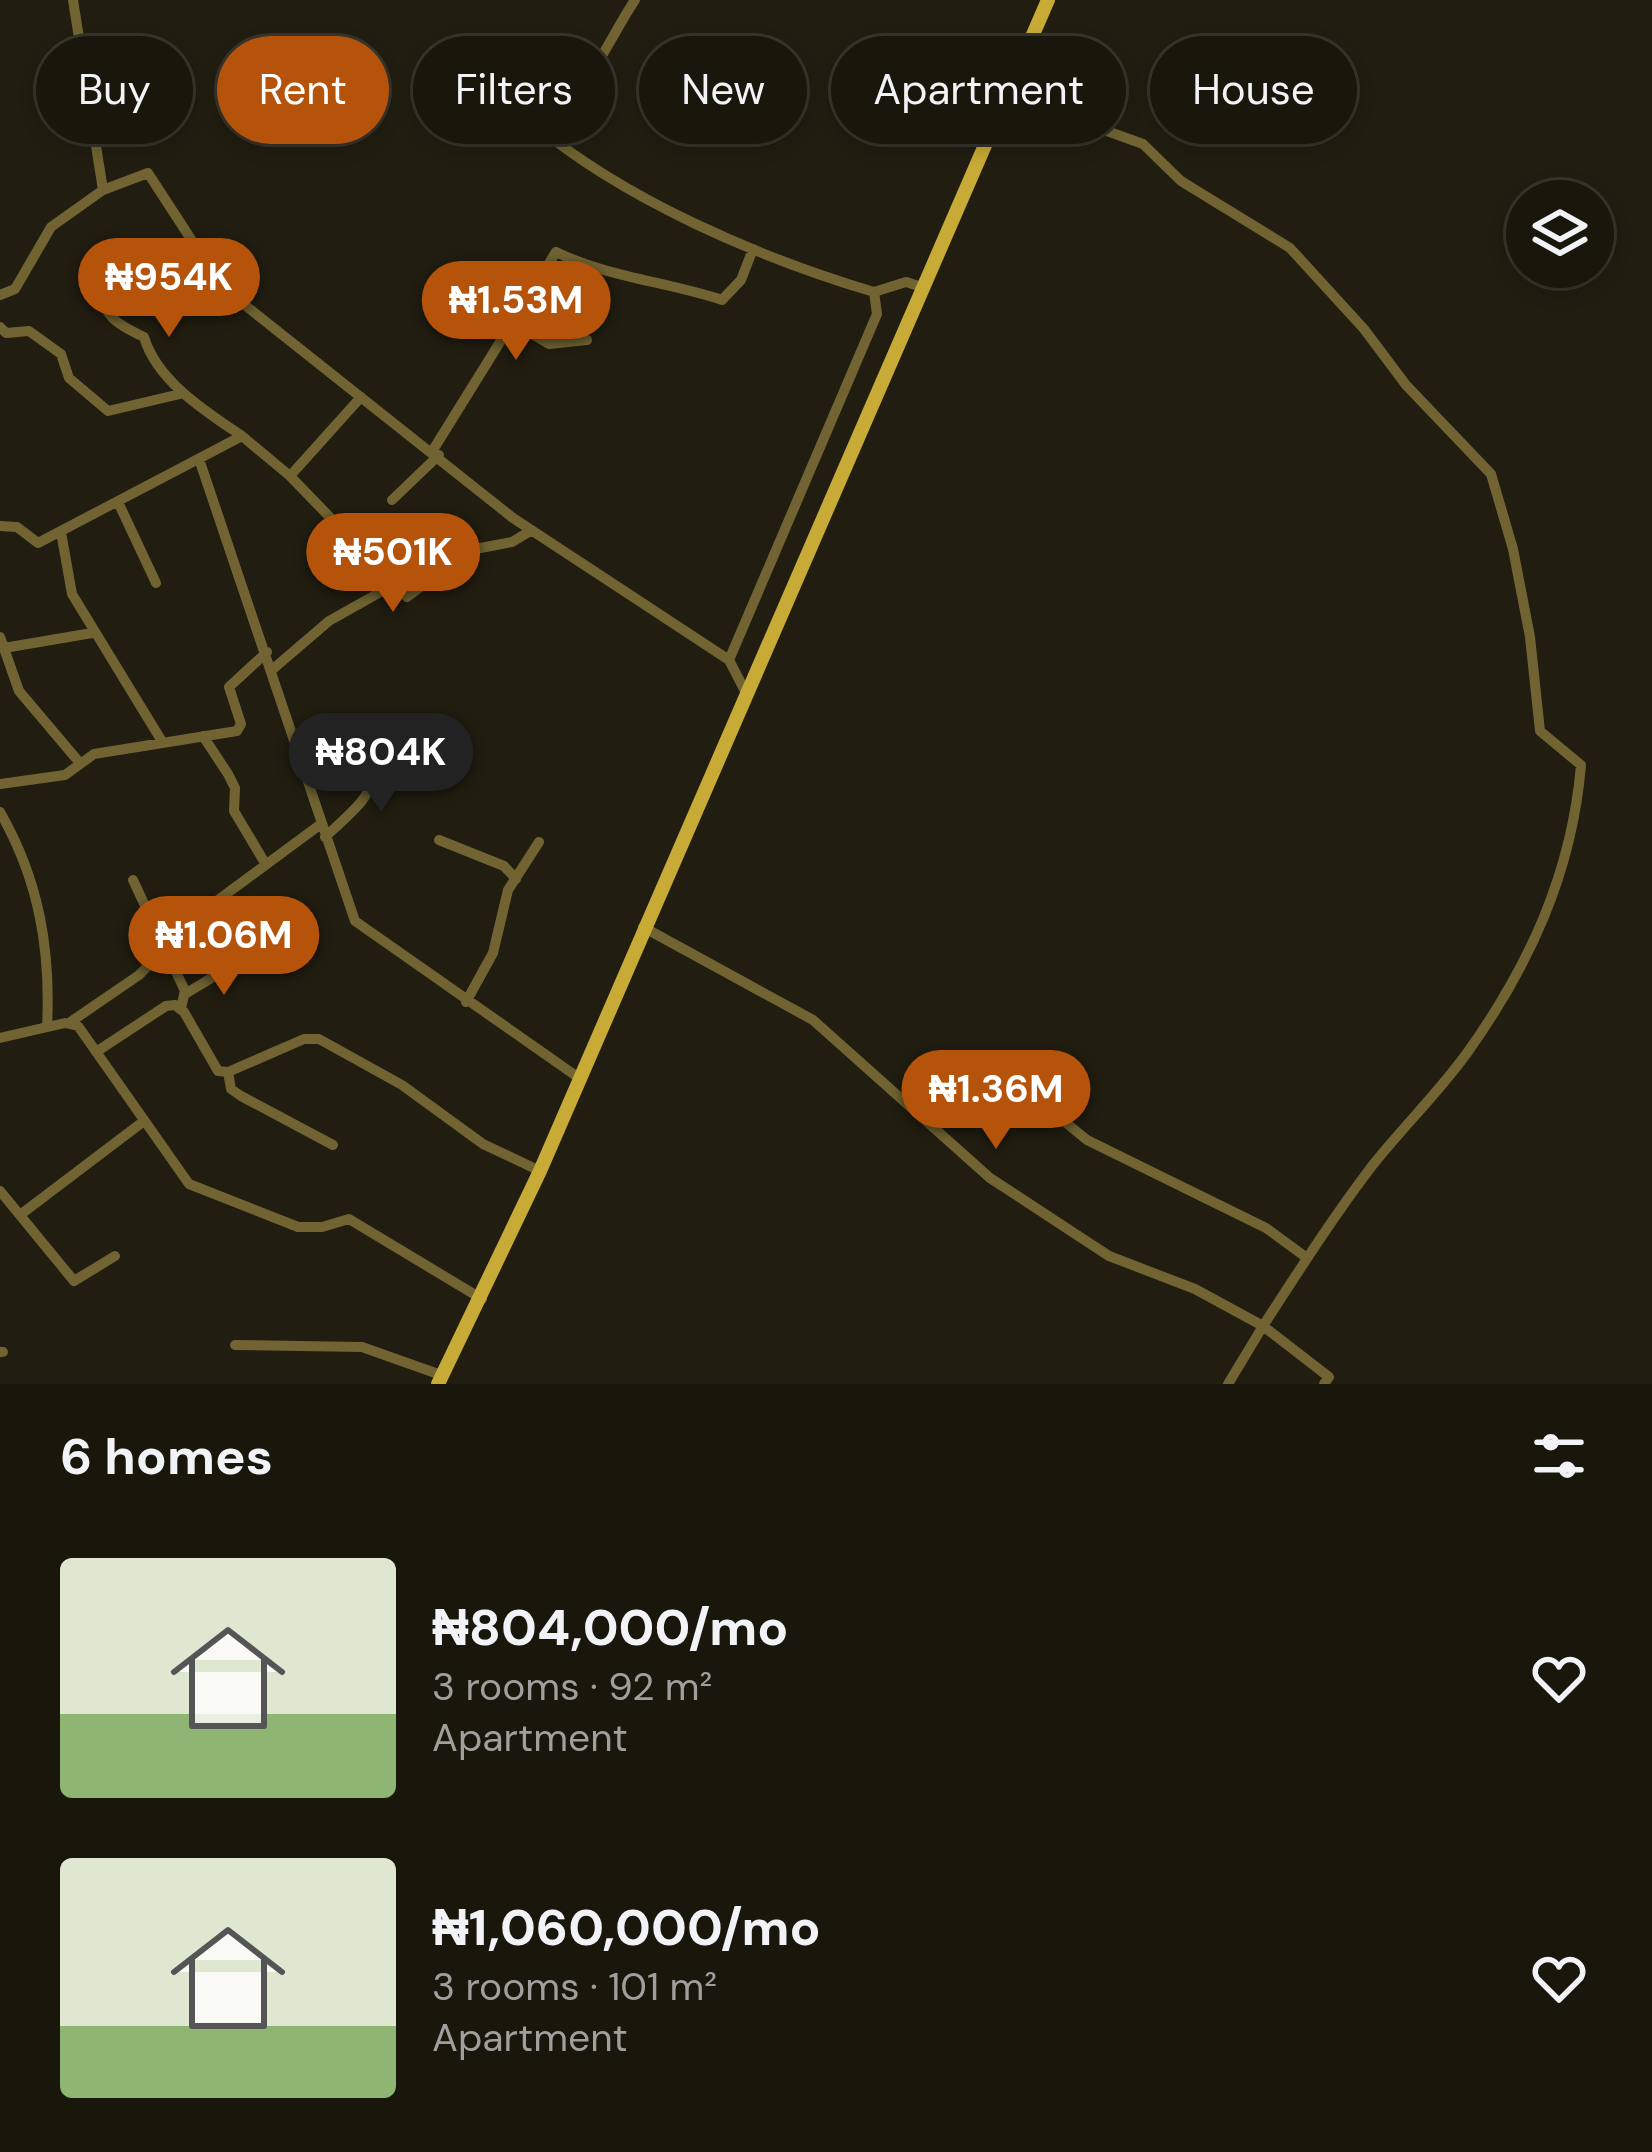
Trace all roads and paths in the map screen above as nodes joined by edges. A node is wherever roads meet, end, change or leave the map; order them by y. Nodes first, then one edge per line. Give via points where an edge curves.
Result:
1 (73, 0) edge
2 (634, 0) edge
3 (1048, 0) edge
4 (1032, 36) edge
5 (1126, 138) edge
6 (985, 144) edge
7 (103, 190) junction
8 (106, 246) dead end
9 (753, 249) junction
10 (922, 287) junction
11 (874, 292) junction
12 (0, 296) edge
13 (514, 323) junction
14 (0, 327) edge
15 (587, 340) dead end
16 (180, 394) junction
17 (362, 397) junction
18 (242, 436) junction
19 (436, 452) junction
20 (199, 459) junction
21 (290, 476) junction
22 (392, 500) dead end
23 (118, 502) junction
24 (0, 526) edge
25 (532, 530) junction
26 (62, 532) junction
27 (156, 583) dead end
28 (392, 585) junction
29 (92, 633) junction
30 (2, 647) edge
31 (267, 652) junction
32 (729, 660) junction
33 (272, 669) junction
34 (745, 691) junction
35 (202, 736) junction
36 (163, 743) junction
37 (416, 757) dead end
38 (79, 762) junction
39 (0, 784) edge
40 (0, 812) edge
41 (323, 830) junction
42 (439, 840) dead end
43 (539, 842) dead end
44 (265, 863) junction
45 (516, 879) junction
46 (134, 880) dead end
47 (643, 927) junction
48 (163, 951) junction
49 (238, 962) dead end
50 (185, 994) junction
51 (466, 1003) junction
52 (181, 1008) junction
53 (69, 1023) junction
54 (47, 1027) junction
55 (0, 1038) edge
56 (96, 1052) junction
57 (228, 1072) junction
58 (579, 1078) junction
59 (144, 1121) junction
60 (931, 1124) junction
61 (332, 1145) dead end
62 (540, 1171) junction
63 (0, 1191) edge
64 (20, 1216) junction
65 (115, 1256) dead end
66 (1307, 1258) junction
67 (482, 1299) junction
68 (1263, 1326) junction
69 (235, 1345) dead end
70 (439, 1379) edge
71 (1228, 1384) edge
72 (1324, 1384) edge

1 - 7 street
2 - 9 street via 588,82 565,107 533,123 617,185
3 - 4 main road
5 - 66 street via 1291,248 1491,474 1514,549 1540,731 1581,765 1576,827 1549,911 1466,1054
6 - 10 main road
7 - 12 street via 51,227 15,289
7 - 17 street via 148,173 222,287
8 - 16 street via 100,304 116,324 144,337
9 - 11 street
9 - 13 street via 722,300 556,252
10 - 11 street via 906,282
10 - 34 main road
11 - 32 street via 877,314
13 - 15 street via 549,344
13 - 19 street
14 - 16 street via 29,331 61,354 69,378 108,411
16 - 18 street
17 - 19 street
17 - 21 street
18 - 20 street
18 - 21 street
19 - 22 street
19 - 25 street
20 - 23 street
20 - 31 street
21 - 28 street
23 - 26 street
23 - 27 street
24 - 26 street via 17,527 38,543
25 - 28 street via 470,550 407,597
25 - 32 street
26 - 29 street via 72,594
28 - 33 street via 329,621
29 - 30 street
29 - 36 street
30 - 38 street via 25,700
31 - 33 street
31 - 35 street via 229,687 240,728
32 - 34 street
33 - 41 street
34 - 47 main road
35 - 36 street
35 - 44 street via 235,788 234,812
36 - 38 street
37 - 41 street via 382,767 363,800
38 - 39 street via 65,775
40 - 54 street via 44,927
41 - 44 street
41 - 51 street via 355,921
42 - 45 street
43 - 45 street
44 - 48 street
45 - 51 street via 493,953
46 - 48 street
47 - 58 main road
47 - 60 street via 813,1019
48 - 50 street
48 - 53 street
49 - 50 street
50 - 52 street
51 - 58 street
52 - 56 street via 166,1006
52 - 57 street via 218,1071
53 - 54 street
53 - 56 street
54 - 55 street
56 - 59 street
57 - 61 street via 231,1089
57 - 62 street via 319,1039 402,1085 483,1144
58 - 62 main road
59 - 64 street
59 - 67 street via 194,1186 298,1227 349,1219
60 - 66 street via 970,1065 988,1059 1087,1140 1266,1228
60 - 68 street via 989,1178 1109,1256
62 - 67 main road
63 - 64 street
64 - 65 street via 74,1281
66 - 68 street
67 - 70 main road
68 - 71 street
68 - 72 street via 1329,1376
69 - 70 street via 362,1347

